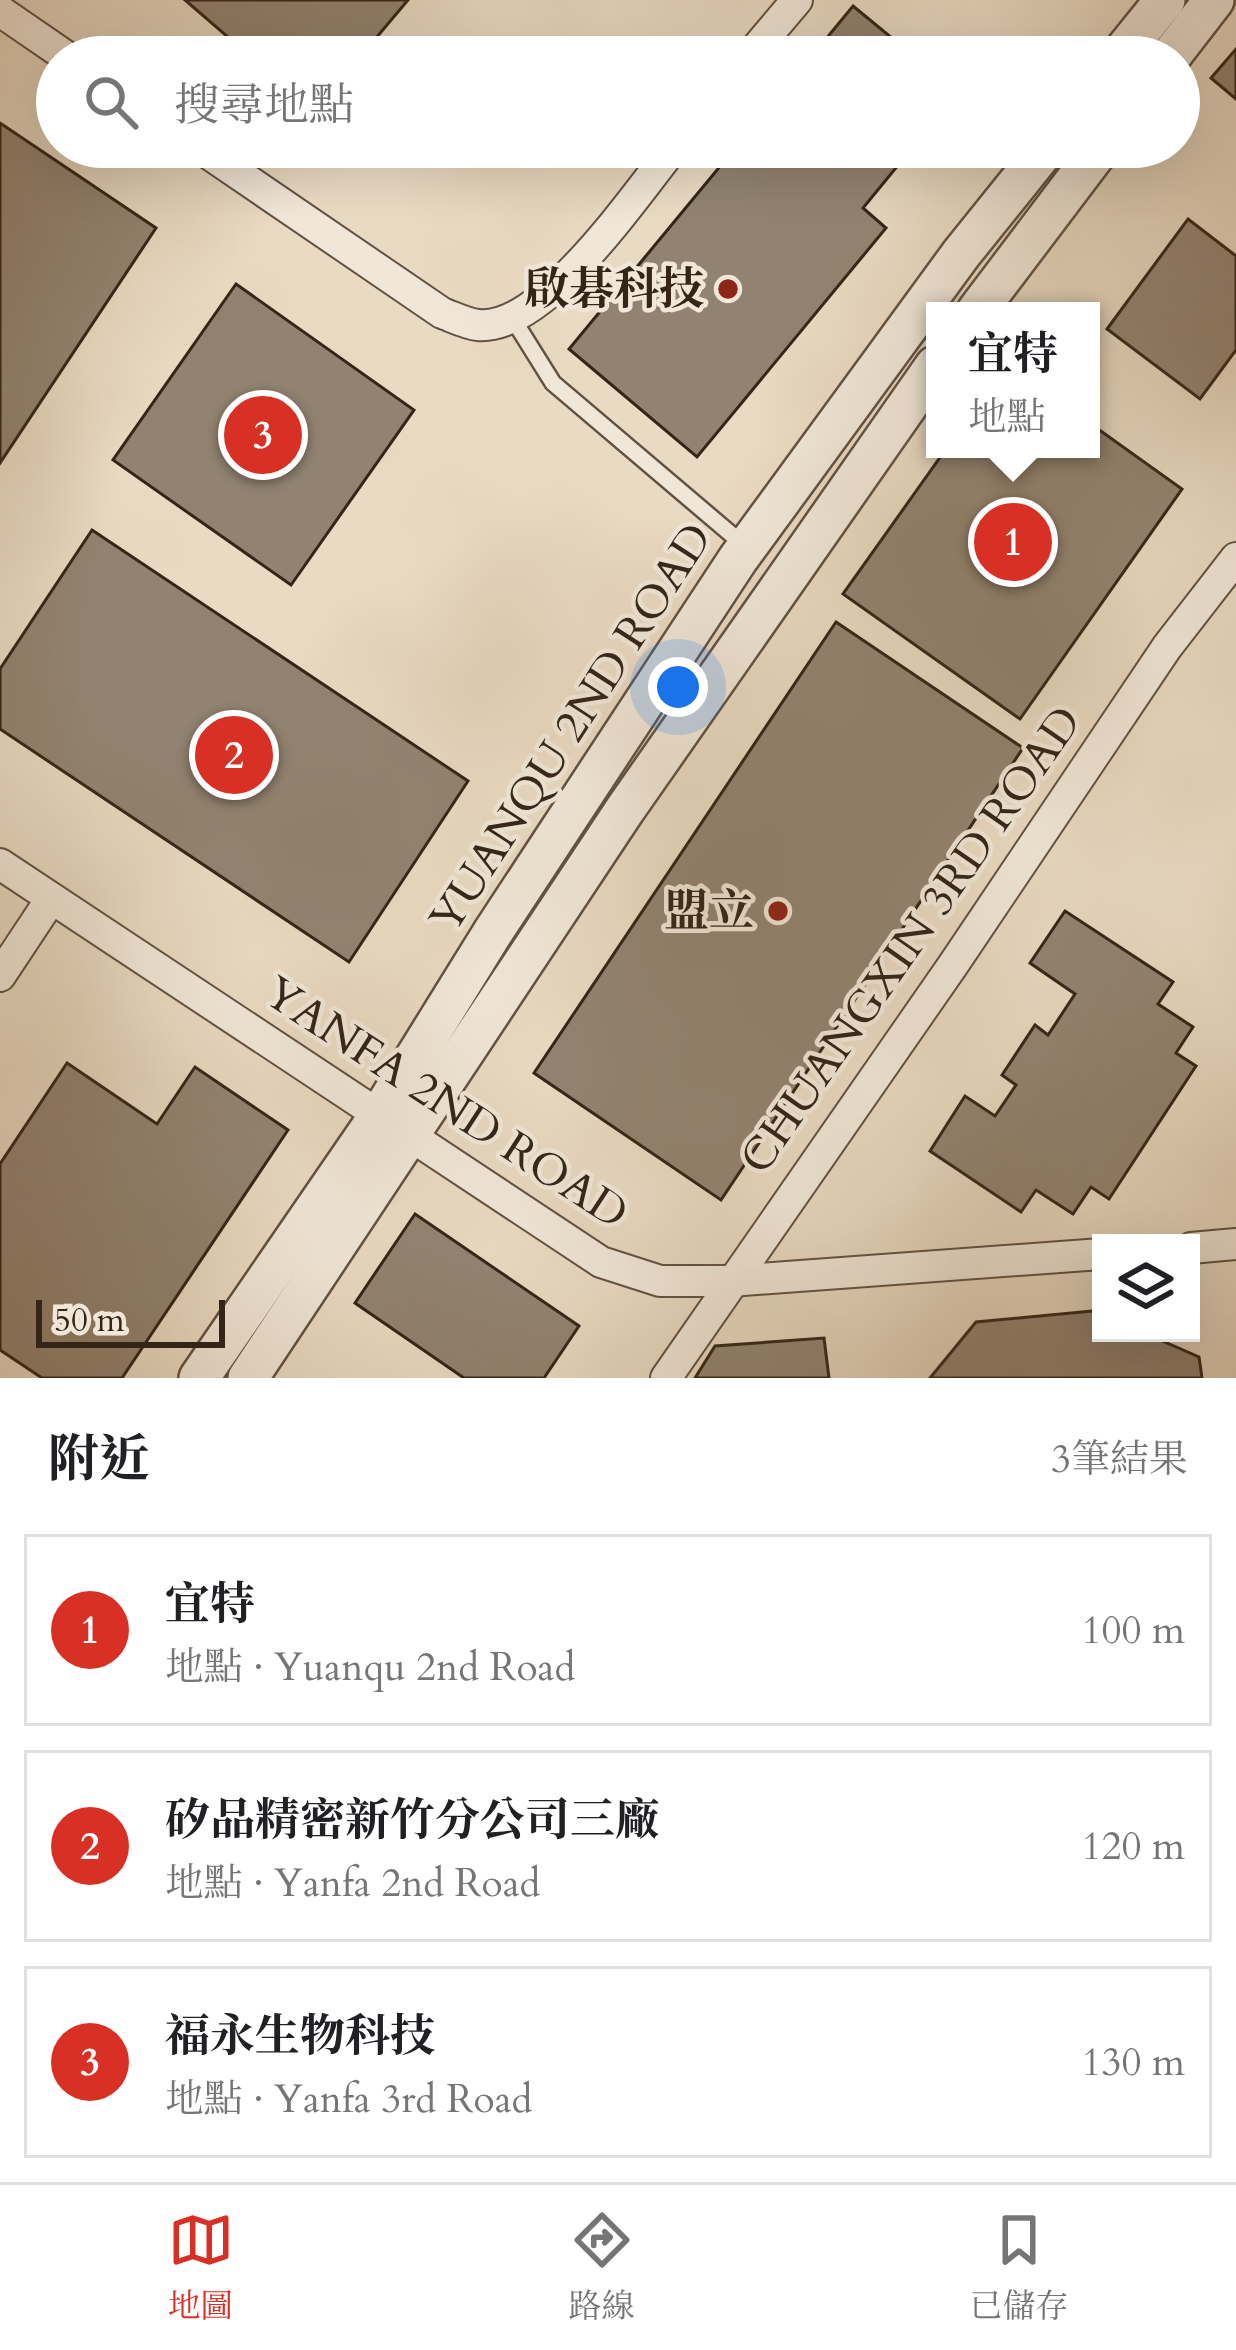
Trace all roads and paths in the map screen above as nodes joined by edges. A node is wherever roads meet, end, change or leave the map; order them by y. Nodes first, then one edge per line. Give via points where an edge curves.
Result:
1 (796, 0) edge
2 (1189, 5) edge
3 (0, 11) edge
4 (36, 36) edge
5 (766, 36) edge
6 (1147, 36) edge
7 (1178, 36) edge
8 (230, 168) edge
9 (657, 168) edge
10 (1030, 168) edge
11 (1086, 168) edge
12 (926, 302) edge
13 (926, 302) edge
14 (984, 302) edge
15 (513, 320) junction
16 (926, 379) edge
17 (747, 548) junction
18 (1236, 557) edge
19 (0, 864) edge
20 (51, 899) junction
21 (0, 976) edge
22 (393, 1126) junction
23 (1236, 1244) edge
24 (1200, 1247) edge
25 (1092, 1255) edge
26 (730, 1281) junction
27 (200, 1378) edge
28 (248, 1378) edge
29 (666, 1378) edge

1 - 5 street
2 - 6 street
2 - 7 street
3 - 4 street
8 - 15 street via 442,313 479,326
9 - 15 street via 550,296
10 - 12 street, YUANQU 2ND ROAD
11 - 14 street
13 - 17 street, YUANQU 2ND ROAD
15 - 17 lane via 553,383
16 - 22 street, YUANQU 2ND ROAD
17 - 22 street, YUANQU 2ND ROAD via 493,932
18 - 26 street, CHUANGXIN 3RD ROAD
19 - 20 street, YANFA 2ND ROAD
20 - 21 street
20 - 22 street, YANFA 2ND ROAD
22 - 26 street, YANFA 2ND ROAD via 601,1262 660,1281
22 - 27 street, YUANQU 2ND ROAD
22 - 28 street, YUANQU 2ND ROAD
23 - 24 street
25 - 26 street, YANFA 2ND ROAD
26 - 29 street, CHUANGXIN 3RD ROAD

